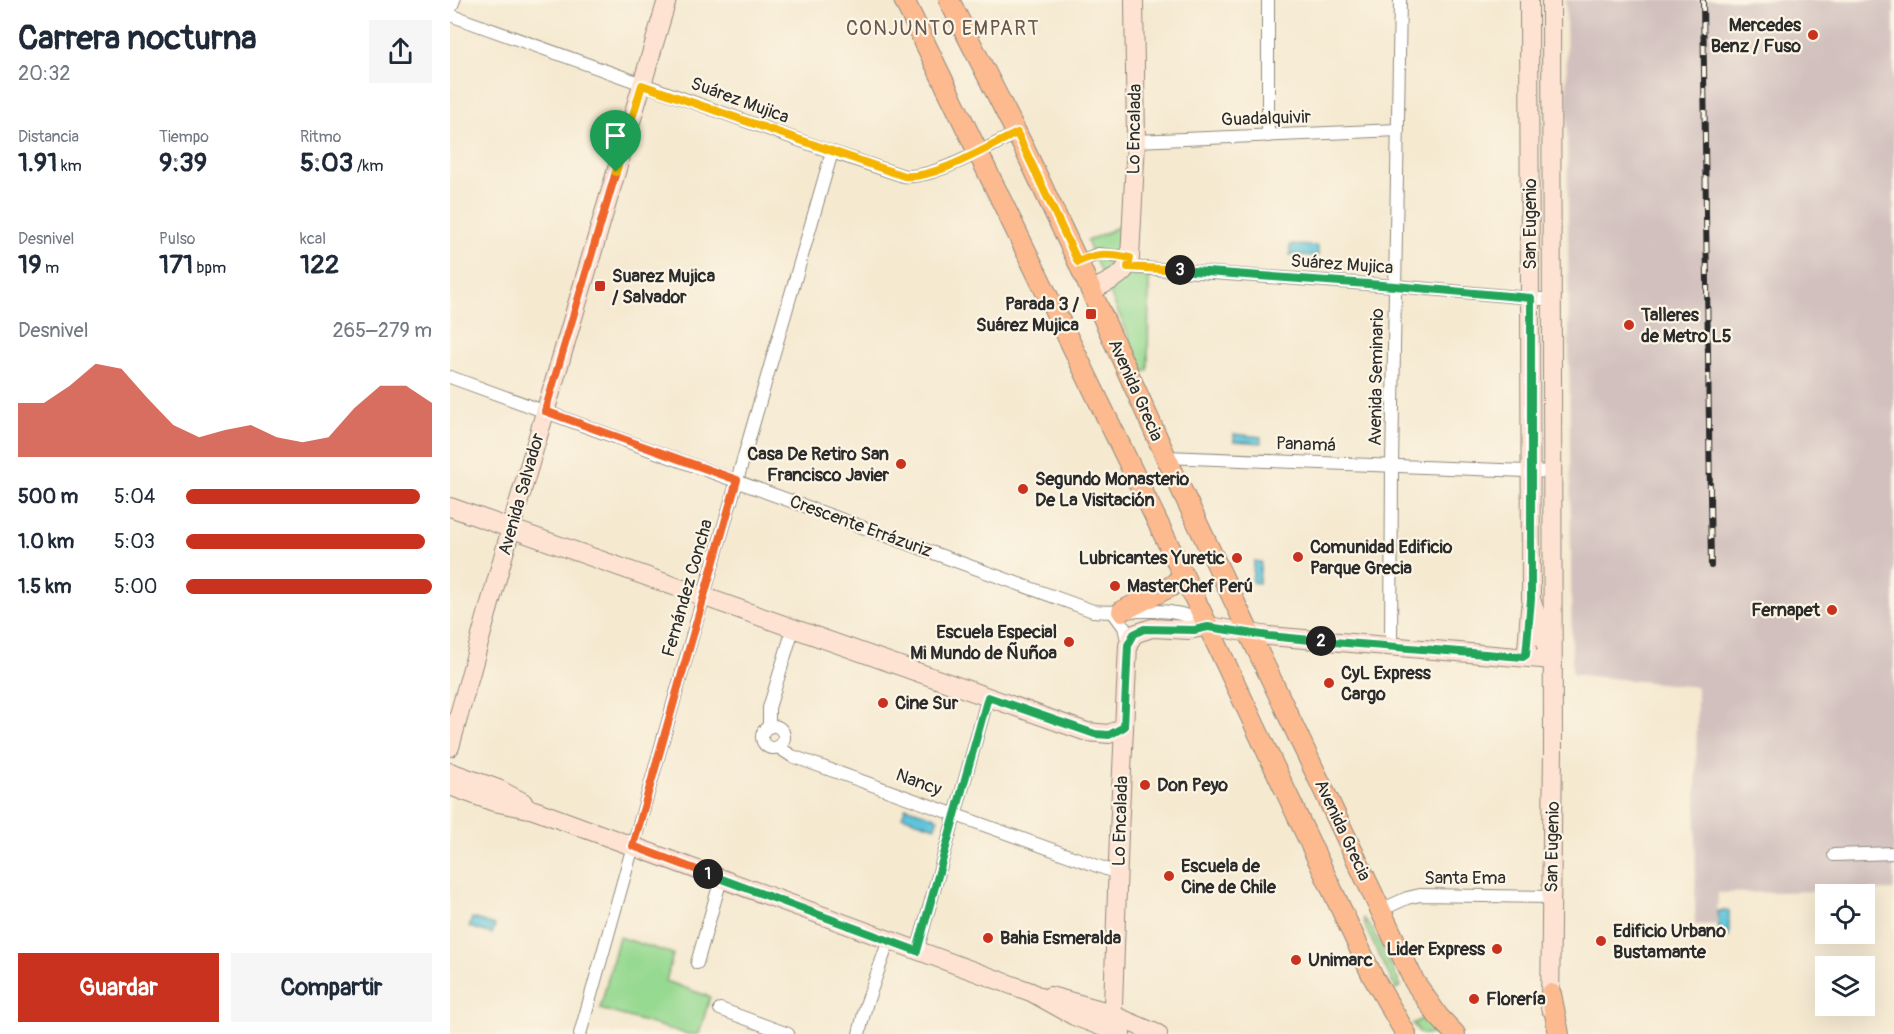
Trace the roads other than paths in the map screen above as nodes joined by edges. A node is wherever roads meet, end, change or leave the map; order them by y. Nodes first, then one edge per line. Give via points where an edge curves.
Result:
1 (454, 0) edge
2 (667, 0) edge
3 (904, 0) edge
4 (949, 0) edge
5 (1134, 0) edge
6 (1268, 0) edge
7 (1400, 0) edge
8 (1529, 0) edge
9 (1551, 0) edge
10 (450, 10) edge
11 (450, 15) edge
12 (642, 85) junction
13 (1398, 130) junction
14 (1017, 133) junction
15 (1268, 136) junction
16 (1136, 141) junction
17 (832, 152) junction
18 (978, 152) junction
19 (1530, 164) junction
20 (1552, 164) junction
21 (1078, 262) junction
22 (1129, 262) junction
23 (1395, 286) junction
24 (1091, 291) junction
25 (1531, 298) junction
26 (1552, 300) junction
27 (450, 377) edge
28 (545, 411) junction
29 (1166, 457) junction
30 (1392, 466) junction
31 (1532, 471) junction
32 (1553, 472) junction
33 (737, 480) junction
34 (450, 507) edge
35 (510, 529) junction
36 (1183, 577) junction
37 (703, 596) junction
38 (1531, 599) junction
39 (1118, 612) junction
40 (1208, 627) junction
41 (793, 629) junction
42 (1250, 634) junction
43 (1128, 645) junction
44 (1391, 646) junction
45 (1523, 657) junction
46 (1552, 660) junction
47 (988, 697) junction
48 (1124, 727) junction
49 (450, 747) edge
50 (450, 772) edge
51 (450, 786) edge
52 (534, 810) junction
53 (955, 814) junction
54 (633, 846) junction
55 (1894, 853) edge
56 (1834, 855) dead end
57 (1117, 873) junction
58 (721, 879) junction
59 (1552, 897) junction
60 (1381, 910) junction
61 (889, 940) junction
62 (917, 951) junction
63 (697, 963) dead end
64 (1551, 993) junction
65 (720, 1009) dead end
66 (1115, 1028) edge
67 (580, 1034) edge
68 (788, 1034) edge
69 (859, 1034) edge
70 (1158, 1034) edge
71 (1406, 1034) edge
72 (1455, 1034) edge
73 (1550, 1034) edge
74 (1559, 1034) edge

1 - 10 street
2 - 12 main road, Avenida Salvador
3 - 18 main road, Avenida Grecia
4 - 14 main road, Avenida Grecia
5 - 16 main road, Lo Encalada
6 - 15 street
7 - 13 street, Avenida Seminario
8 - 19 main road, San Eugenio
9 - 20 main road, San Eugenio
11 - 12 street, Suárez Mujica
12 - 17 street, Suárez Mujica
12 - 28 main road, Avenida Salvador
13 - 15 street, Guadalquivir
13 - 23 street, Avenida Seminario
14 - 18 street, Suárez Mujica
14 - 21 main road, Avenida Grecia
15 - 16 street, Guadalquivir
16 - 22 main road, Lo Encalada
17 - 18 street, Suárez Mujica via 895,174 914,176
17 - 33 street, Fernández Concha
18 - 36 main road, Avenida Grecia
19 - 20 main road
19 - 25 main road, San Eugenio
20 - 26 main road, San Eugenio
21 - 22 street via 1098,254
21 - 24 main road, Avenida Grecia
22 - 23 street, Suárez Mujica
22 - 24 main road via 1124,272
23 - 25 street, Suárez Mujica
23 - 30 street, Avenida Seminario
24 - 29 main road, Avenida Grecia
25 - 26 street, Suárez Mujica
25 - 31 main road, San Eugenio
26 - 32 main road, San Eugenio
27 - 28 street, Crescente Errázuriz
28 - 33 street, Crescente Errázuriz
28 - 35 main road, Avenida Salvador
29 - 30 street, Panamá
29 - 42 main road, Avenida Grecia
30 - 31 street, Panamá
30 - 44 street, Avenida Seminario
31 - 32 street, Panamá
31 - 38 main road, San Eugenio
32 - 46 main road, San Eugenio
33 - 37 street, Fernández Concha
33 - 39 street, Crescente Errázuriz via 1093,610
34 - 35 main road
35 - 37 main road
35 - 49 main road, Avenida Salvador
36 - 39 main road
36 - 40 main road, Avenida Grecia
37 - 41 main road
37 - 54 street, Fernández Concha
38 - 45 main road via 1527,650
38 - 46 main road, San Eugenio
39 - 40 street, Crescente Errázuriz via 1168,613
39 - 43 street, Lo Encalada
40 - 42 main road, Crescente Errázuriz
40 - 43 main road, Crescente Errázuriz via 1144,629 1134,634
40 - 71 main road, Avenida Grecia via 1373,977
41 - 47 main road
41 - 53 street, Nancy via 769,708 769,727 782,730 783,741 778,747 792,756
42 - 44 main road, Crescente Errázuriz
42 - 60 main road, Avenida Grecia
43 - 48 main road, Lo Encalada
44 - 45 main road, Crescente Errázuriz
45 - 46 main road, Crescente Errázuriz
46 - 59 main road, San Eugenio
47 - 48 main road via 1095,734 1109,735
47 - 53 street
48 - 57 main road, Lo Encalada
50 - 52 main road via 498,789
51 - 52 main road via 494,802
52 - 54 main road
53 - 57 street, Nancy
53 - 62 street
54 - 58 main road
54 - 67 street, Fernández Concha
55 - 56 street
57 - 66 main road, Lo Encalada
58 - 61 main road
58 - 63 street
59 - 60 street, Santa Ema via 1420,896
59 - 64 main road, San Eugenio
60 - 72 main road, Avenida Grecia via 1414,981
61 - 62 main road
61 - 69 street
62 - 66 main road via 1031,992 1064,998
64 - 73 main road, San Eugenio
64 - 74 main road
65 - 68 street
66 - 70 main road

